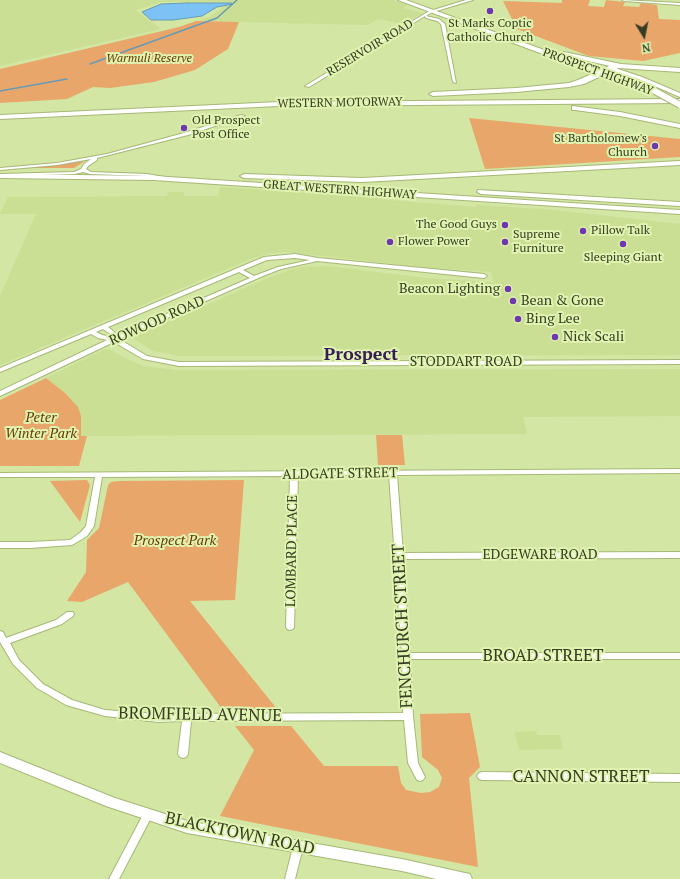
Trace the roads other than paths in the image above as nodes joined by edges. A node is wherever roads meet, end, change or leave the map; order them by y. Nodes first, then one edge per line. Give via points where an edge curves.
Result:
1 (401, 0) edge
2 (415, 0) edge
3 (624, 0) edge
4 (469, 1) edge
5 (680, 4) edge
6 (438, 11) junction
7 (427, 17) junction
8 (419, 19) junction
9 (564, 54) junction
10 (624, 66) junction
11 (590, 68) junction
12 (605, 70) junction
13 (680, 70) edge
14 (585, 80) junction
15 (455, 82) dead end
16 (307, 86) dead end
17 (678, 95) edge
18 (332, 100) junction
19 (680, 101) edge
20 (680, 105) edge
21 (222, 106) junction
22 (0, 114) edge
23 (243, 116) dead end
24 (0, 117) edge
25 (680, 126) edge
26 (107, 155) junction
27 (680, 164) edge
28 (0, 169) edge
29 (83, 170) junction
30 (0, 176) edge
31 (244, 176) junction
32 (168, 179) junction
33 (458, 190) junction
34 (564, 197) junction
35 (462, 198) junction
36 (501, 201) junction
37 (680, 204) edge
38 (680, 212) edge
39 (680, 218) edge
40 (318, 260) junction
41 (238, 269) junction
42 (484, 276) dead end
43 (254, 278) junction
44 (104, 326) junction
45 (91, 331) junction
46 (114, 339) junction
47 (680, 362) edge
48 (0, 370) edge
49 (0, 394) edge
50 (680, 471) edge
51 (393, 474) junction
52 (0, 475) edge
53 (99, 475) junction
54 (294, 475) junction
55 (0, 545) edge
56 (680, 555) edge
57 (400, 556) junction
58 (70, 614) dead end
59 (290, 627) dead end
60 (2, 638) edge
61 (406, 656) junction
62 (680, 656) edge
63 (408, 716) junction
64 (187, 718) junction
65 (183, 754) dead end
66 (0, 757) edge
67 (482, 776) dead end
68 (420, 777) dead end
69 (680, 778) edge
70 (148, 814) junction
71 (298, 847) junction
72 (114, 879) edge
73 (290, 879) edge
74 (465, 879) edge

1 - 6 main road, PROSPECT HIGHWAY
2 - 6 main road, PROSPECT HIGHWAY
3 - 5 street
4 - 6 street, RESERVOIR ROAD
6 - 7 street, RESERVOIR ROAD
6 - 8 street, RESERVOIR ROAD
6 - 9 main road, PROSPECT HIGHWAY
6 - 11 main road, PROSPECT HIGHWAY
7 - 8 street, RESERVOIR ROAD
7 - 15 street via 442,23
8 - 16 street, RESERVOIR ROAD
9 - 10 highway
9 - 12 main road, PROSPECT HIGHWAY
10 - 12 highway
10 - 13 highway
11 - 12 main road, PROSPECT HIGHWAY
11 - 14 highway via 592,70
12 - 14 highway
12 - 17 main road, PROSPECT HIGHWAY
12 - 20 main road, PROSPECT HIGHWAY, bridge via 655,91
14 - 18 highway via 569,85 516,90
17 - 18 highway, WESTERN MOTORWAY
18 - 22 highway, WESTERN MOTORWAY via 180,104
19 - 21 highway, WESTERN MOTORWAY via 378,102
21 - 24 highway, WESTERN MOTORWAY
21 - 25 highway via 450,110 546,107 603,111
23 - 26 street
26 - 28 street via 57,164
26 - 29 street via 91,161
27 - 31 main road via 362,180
27 - 34 main road via 495,175 483,177 478,181 487,189
28 - 29 main road, GREAT WESTERN HIGHWAY
29 - 30 street via 70,173
29 - 31 main road, GREAT WESTERN HIGHWAY
29 - 32 street via 90,173 147,175
30 - 32 main road, GREAT WESTERN HIGHWAY
31 - 33 main road, GREAT WESTERN HIGHWAY
32 - 35 main road, GREAT WESTERN HIGHWAY
33 - 34 main road, GREAT WESTERN HIGHWAY
33 - 35 main road via 468,195
34 - 37 main road, GREAT WESTERN HIGHWAY
35 - 36 main road, GREAT WESTERN HIGHWAY
36 - 38 main road, GREAT WESTERN HIGHWAY
36 - 39 main road
40 - 41 street, ROWOOD ROAD via 280,256 259,260
40 - 42 street, ROWOOD ROAD
40 - 43 street, ROWOOD ROAD via 280,268
41 - 43 street
41 - 44 street, ROWOOD ROAD
43 - 46 street, ROWOOD ROAD
44 - 45 street, ROWOOD ROAD
44 - 46 street, STODDART ROAD via 115,335
45 - 46 street, STODDART ROAD via 100,337
45 - 48 street, ROWOOD ROAD
46 - 47 street, STODDART ROAD via 145,358 179,364
46 - 49 street, ROWOOD ROAD
50 - 51 street, ALDGATE STREET
51 - 54 street, ALDGATE STREET
51 - 57 street, FENCHURCH STREET
52 - 53 street, ALDGATE STREET
53 - 54 street, ALDGATE STREET
53 - 55 street via 90,526 84,534 72,542
54 - 59 street, LOMBARD PLACE
56 - 57 street, EDGEWARE ROAD
57 - 61 street, FENCHURCH STREET
58 - 60 street via 59,622
60 - 64 street, BROMFIELD AVENUE via 16,662 29,677 69,703 105,714
61 - 62 street, BROAD STREET
61 - 63 street, FENCHURCH STREET
63 - 64 street, BROMFIELD AVENUE
63 - 68 street, FENCHURCH STREET via 413,763
64 - 65 street
66 - 70 main road, BLACKTOWN ROAD
67 - 69 street, CANNON STREET
70 - 71 main road, BLACKTOWN ROAD via 187,827
70 - 72 street
71 - 73 street
71 - 74 main road, BLACKTOWN ROAD

